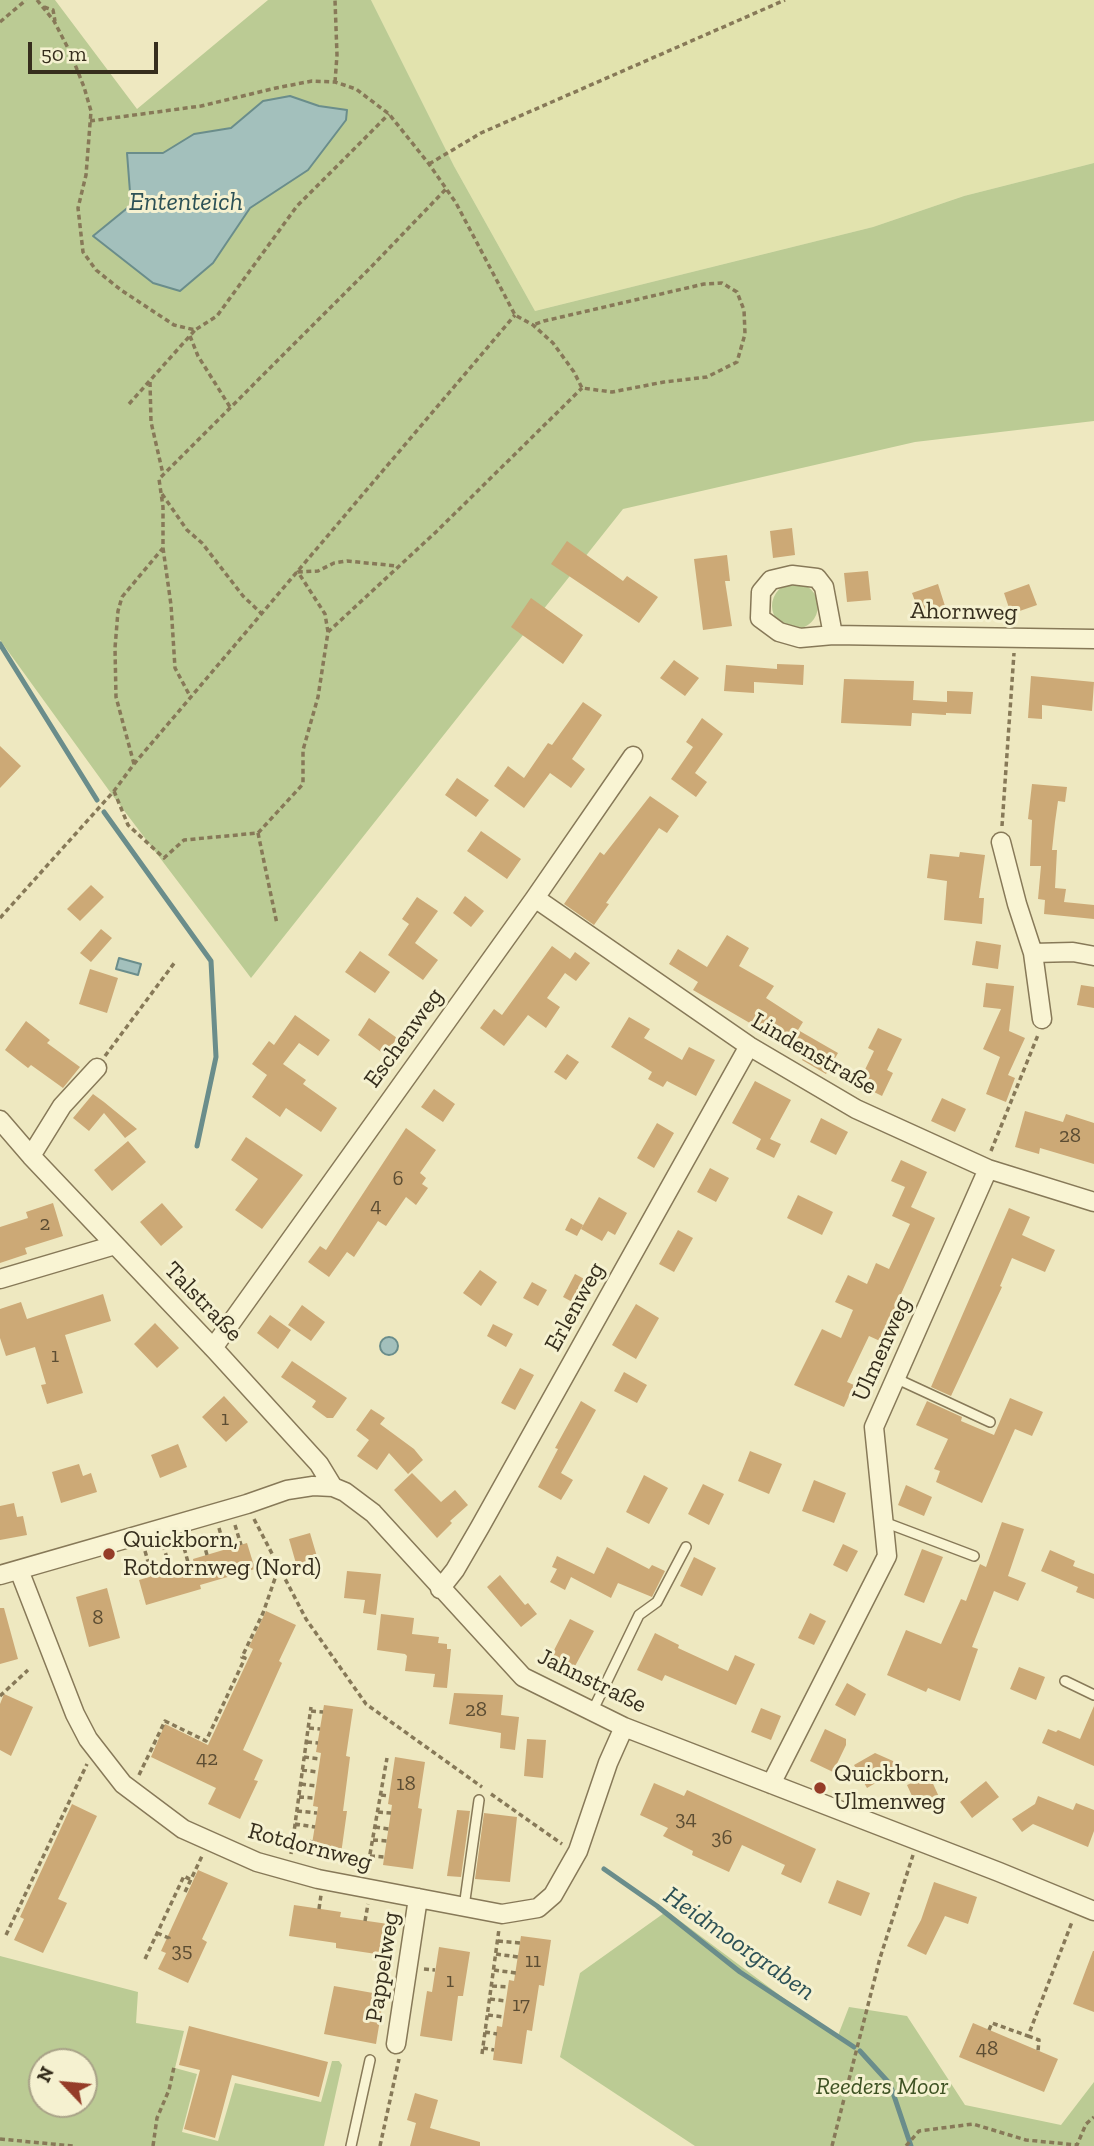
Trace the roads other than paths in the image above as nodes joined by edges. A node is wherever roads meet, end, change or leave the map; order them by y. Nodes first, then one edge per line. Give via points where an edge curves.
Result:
1 (833, 635) junction
2 (1094, 639) edge
3 (633, 756) dead end
4 (1001, 842) road end
5 (535, 898) junction
6 (1033, 953) junction
7 (1094, 956) edge
8 (1042, 1019) road end
9 (749, 1046) junction
10 (97, 1068) road end
11 (0, 1119) edge
12 (31, 1156) junction
13 (988, 1170) junction
14 (1094, 1202) edge
15 (115, 1245) junction
16 (0, 1279) edge
17 (213, 1348) junction
18 (895, 1378) junction
19 (990, 1422) dead end
20 (332, 1487) junction
21 (884, 1522) junction
22 (686, 1547) dead end
23 (974, 1556) dead end
24 (19, 1570) junction
25 (0, 1575) edge
26 (440, 1589) junction
27 (1065, 1681) dead end
28 (1094, 1695) edge
29 (593, 1712) junction
30 (624, 1727) junction
31 (771, 1783) junction
32 (479, 1800) dead end
33 (418, 1898) junction
34 (464, 1907) junction
35 (1094, 1911) edge
36 (396, 2043) road end
37 (370, 2060) dead end
38 (351, 2146) edge

1 - 1 street, Ahornweg via 824,587 817,578 792,575 771,580 761,593 760,618 779,632 800,638
1 - 2 street, Ahornweg
3 - 5 street, Eschenweg
4 - 6 street
5 - 9 street, Lindenstraße
5 - 17 street, Eschenweg
6 - 7 street
6 - 8 street
9 - 13 street, Lindenstraße via 856,1109
9 - 26 street, Erlenweg via 455,1570
10 - 12 street via 62,1106
11 - 12 street, Talstraße
12 - 15 street, Talstraße
13 - 14 street, Lindenstraße
13 - 18 street, Ulmenweg
15 - 16 street
15 - 17 street, Talstraße
17 - 20 street, Talstraße via 319,1464
18 - 19 lane
18 - 21 street, Ulmenweg via 874,1427
20 - 24 street via 287,1490
20 - 26 street, Jahnstraße via 373,1513
21 - 23 lane
21 - 31 street, Ulmenweg via 887,1556
22 - 29 lane via 657,1602 639,1615
24 - 25 street
24 - 33 street, Rotdornweg via 81,1712 88,1739 123,1784 183,1829 268,1865
26 - 29 street, Jahnstraße via 523,1677
27 - 28 lane
29 - 30 street, Jahnstraße
30 - 31 street, Jahnstraße
30 - 34 street, Rotdornweg via 576,1855 553,1895 538,1908 502,1914
31 - 35 street, Jahnstraße
32 - 34 lane via 468,1844
33 - 34 street, Rotdornweg
33 - 36 street, Pappelweg
37 - 38 lane

